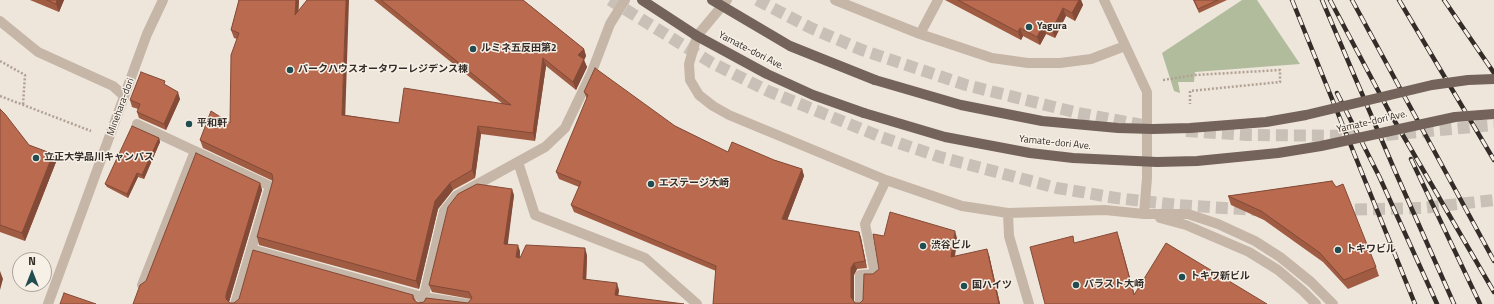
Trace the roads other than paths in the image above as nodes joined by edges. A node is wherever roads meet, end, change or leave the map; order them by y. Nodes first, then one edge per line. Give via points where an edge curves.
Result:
1 (163, 0) edge
2 (625, 0) edge
3 (642, 0) edge
4 (712, 0) edge
5 (835, 0) edge
6 (938, 0) edge
7 (1104, 0) edge
8 (724, 3) edge
9 (0, 21) edge
10 (920, 34) junction
11 (697, 36) junction
12 (1125, 46) junction
13 (1494, 79) edge
14 (124, 96) junction
15 (1494, 114) edge
16 (137, 124) edge
17 (195, 151) junction
18 (518, 162) junction
19 (886, 180) junction
20 (1008, 213) junction
21 (1144, 214) junction
22 (251, 249) junction
23 (142, 284) edge
24 (423, 300) edge
25 (48, 304) edge
26 (235, 304) edge
27 (468, 304) edge
28 (697, 304) edge
29 (860, 304) edge
30 (1029, 304) edge
31 (1316, 304) edge
32 (1333, 304) edge

1 - 14 street, Minehara-dori via 147,34
2 - 18 street via 610,24 591,74 565,128 545,147
3 - 11 main road, Yamate-dori Ave.
4 - 8 main road, Yamate-dori Ave.
5 - 10 street
6 - 10 street
7 - 12 street
8 - 11 street
8 - 13 main road, Yamate-dori Ave., bridge via 790,46 875,80 961,105 1042,121 1153,129 1266,122 1314,114 1432,85
9 - 14 street via 38,52 112,86
10 - 12 street via 992,58 1028,63 1060,63 1091,59
11 - 15 main road, Yamate-dori Ave., bridge via 768,74 864,114 945,137 1030,153 1073,158 1157,162 1278,153 1455,117
11 - 19 street via 689,64 690,80 699,95 713,106
12 - 21 street via 1147,92 1147,178
14 - 25 street, Minehara-dori
16 - 17 street
17 - 22 street via 270,186
17 - 23 street
18 - 24 street via 456,196 444,211
18 - 28 street via 535,215 644,258
19 - 20 street via 962,206
19 - 29 street via 865,224 874,274 860,275
20 - 21 street via 1105,210
20 - 30 street via 1009,236
21 - 31 street via 1186,225 1249,252 1278,270
21 - 32 street via 1188,214 1248,238 1280,257
22 - 24 street
22 - 26 street
24 - 27 street

